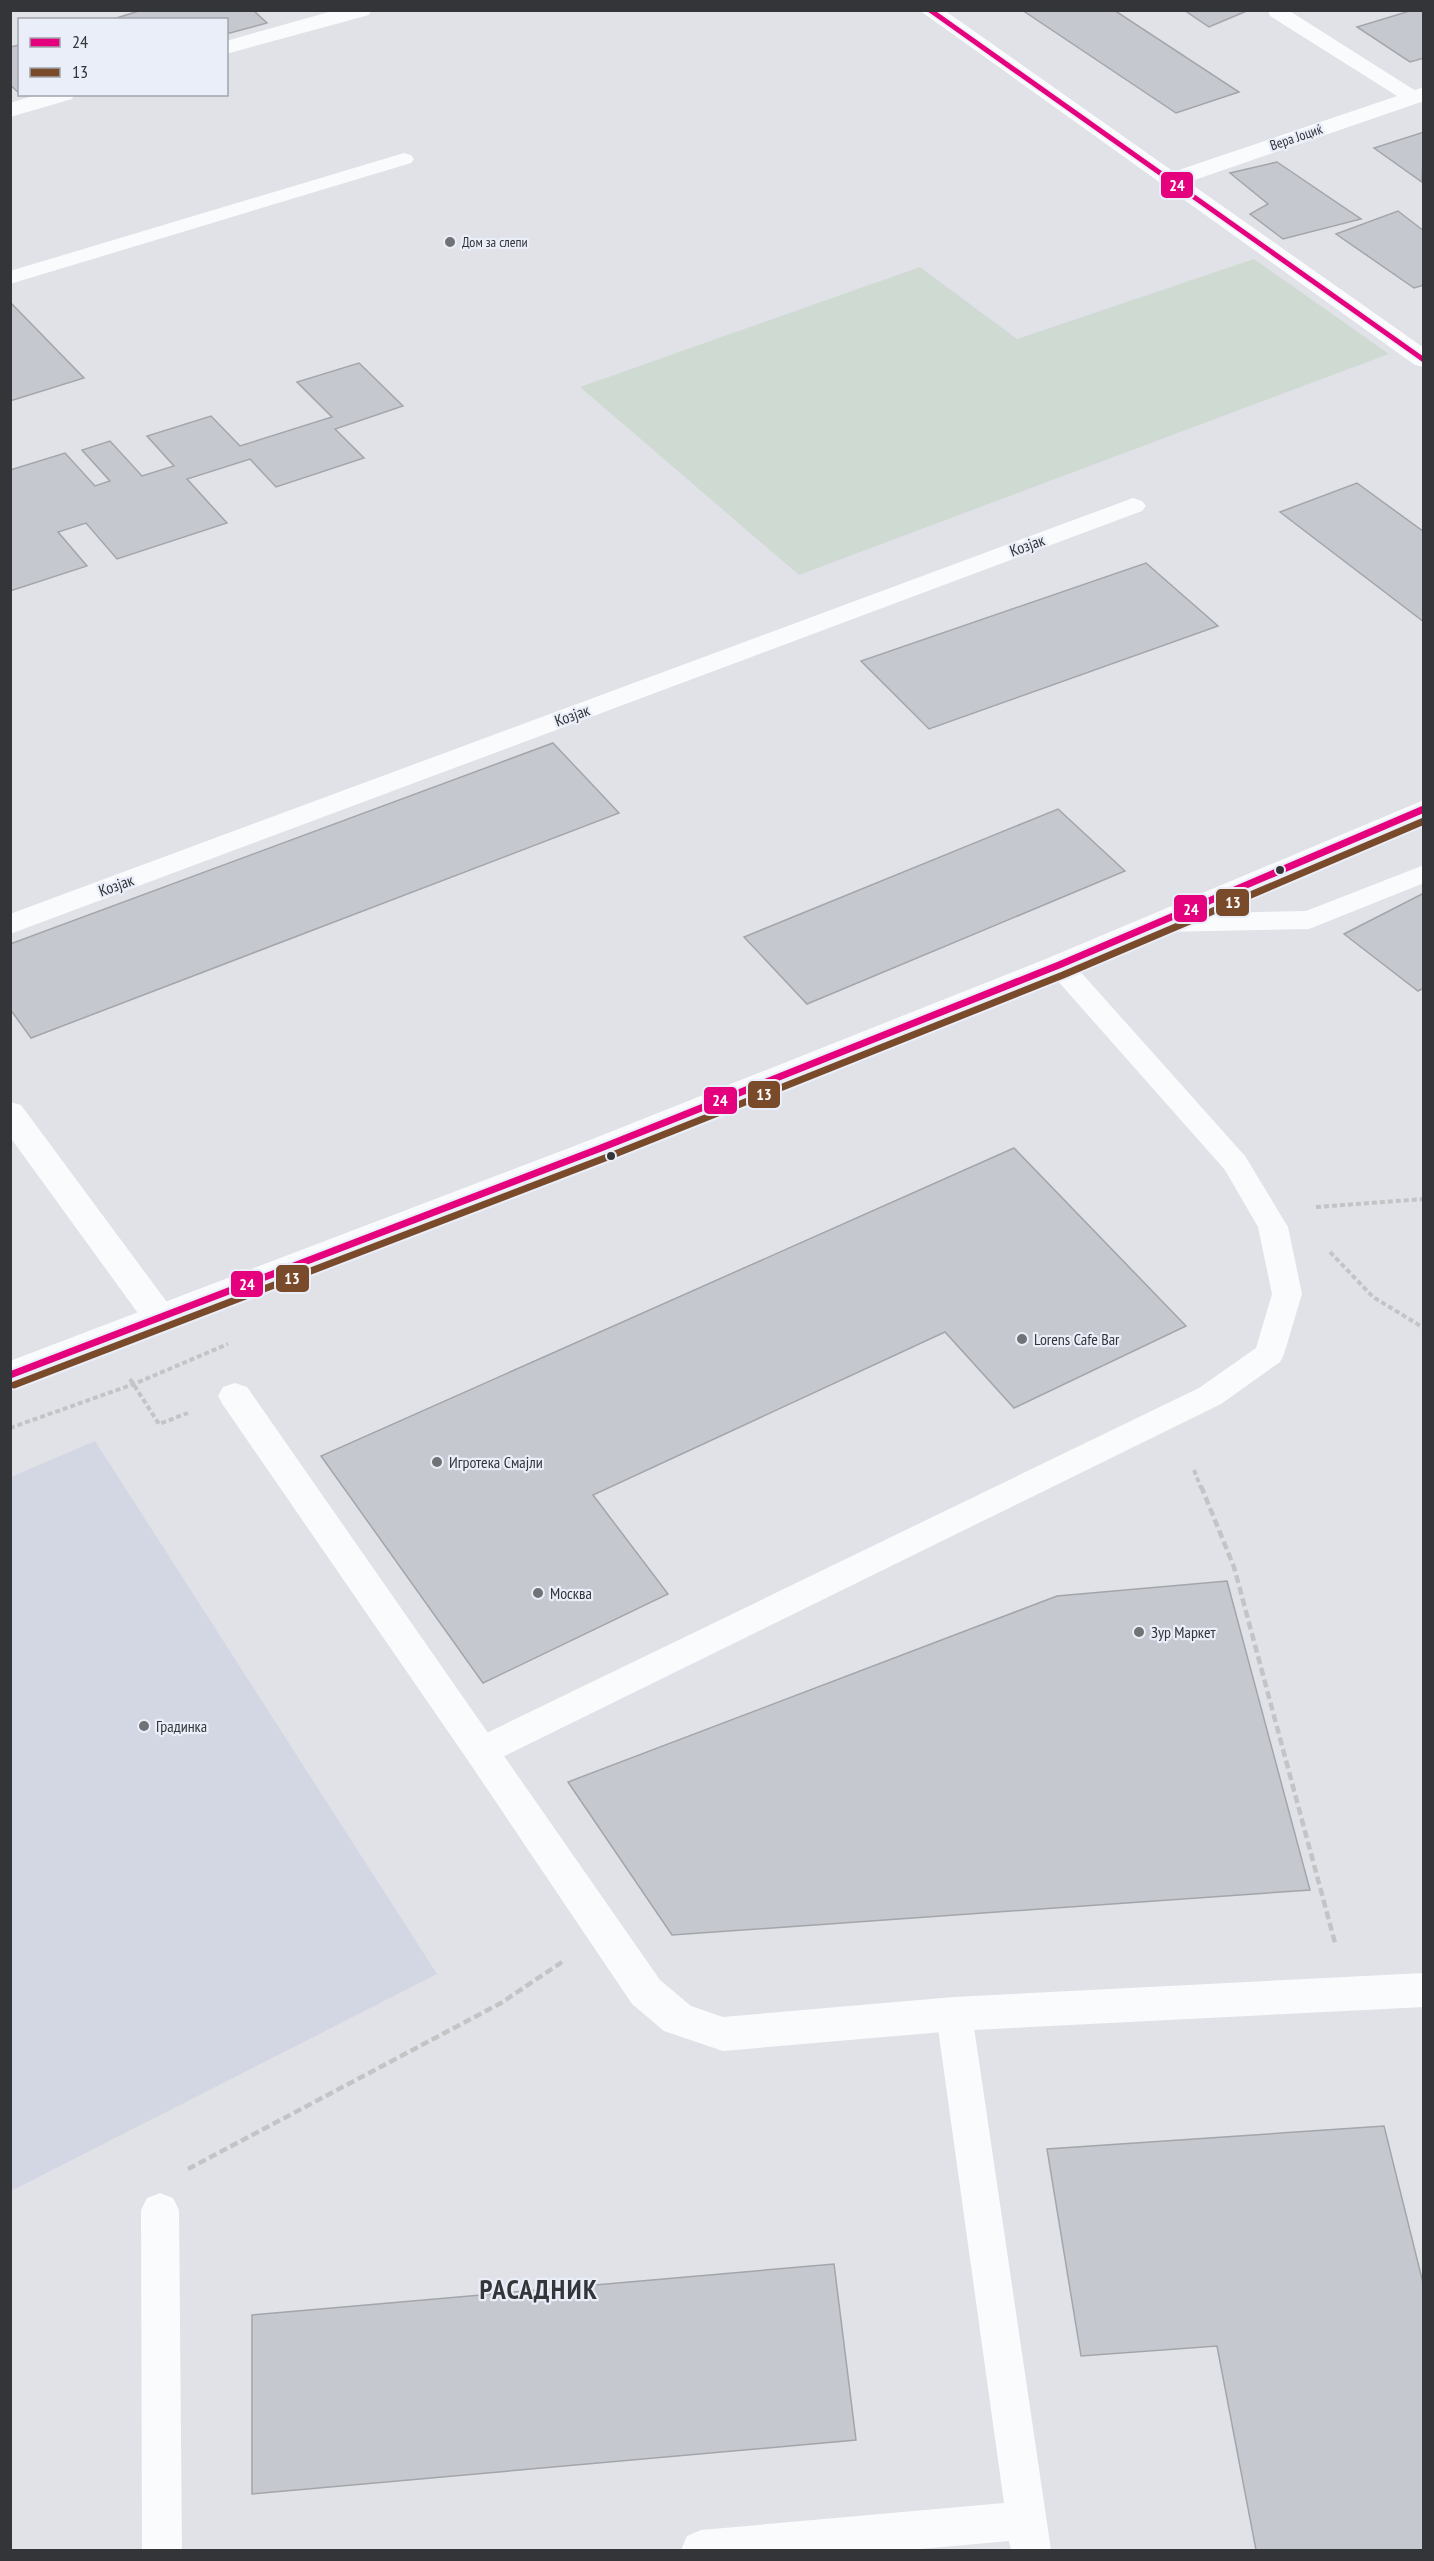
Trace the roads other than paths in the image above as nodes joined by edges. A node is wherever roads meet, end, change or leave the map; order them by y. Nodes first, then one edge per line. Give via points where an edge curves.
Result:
1 (361, 10) edge
2 (929, 10) edge
3 (1278, 12) edge
4 (228, 47) edge
5 (1418, 95) edge
6 (57, 96) edge
7 (10, 110) edge
8 (404, 159) dead end
9 (1168, 181) junction
10 (11, 278) edge
11 (1424, 360) edge
12 (1133, 506) dead end
13 (1424, 809) edge
14 (1424, 873) edge
15 (1161, 923) junction
16 (10, 925) edge
17 (1059, 965) junction
18 (10, 1113) edge
19 (160, 1318) junction
20 (10, 1375) edge
21 (235, 1396) dead end
22 (482, 1751) junction
23 (1424, 1990) edge
24 (954, 2014) junction
25 (160, 2210) dead end
26 (1029, 2535) edge
27 (162, 2550) edge
28 (701, 2550) edge

1 - 4 street
2 - 9 street
3 - 5 lane
5 - 9 street, Вера Јоциќ
6 - 7 street
8 - 10 lane
9 - 11 street
12 - 16 street, Козјак
13 - 15 street
14 - 15 lane via 1309,920
15 - 17 street
17 - 19 street
17 - 22 lane via 1235,1163 1273,1227 1287,1294 1269,1354 1210,1396
18 - 19 street
19 - 20 street
21 - 22 street
22 - 24 street via 646,1992 678,2019 723,2034
23 - 24 street
24 - 26 lane
25 - 27 lane
26 - 28 lane

